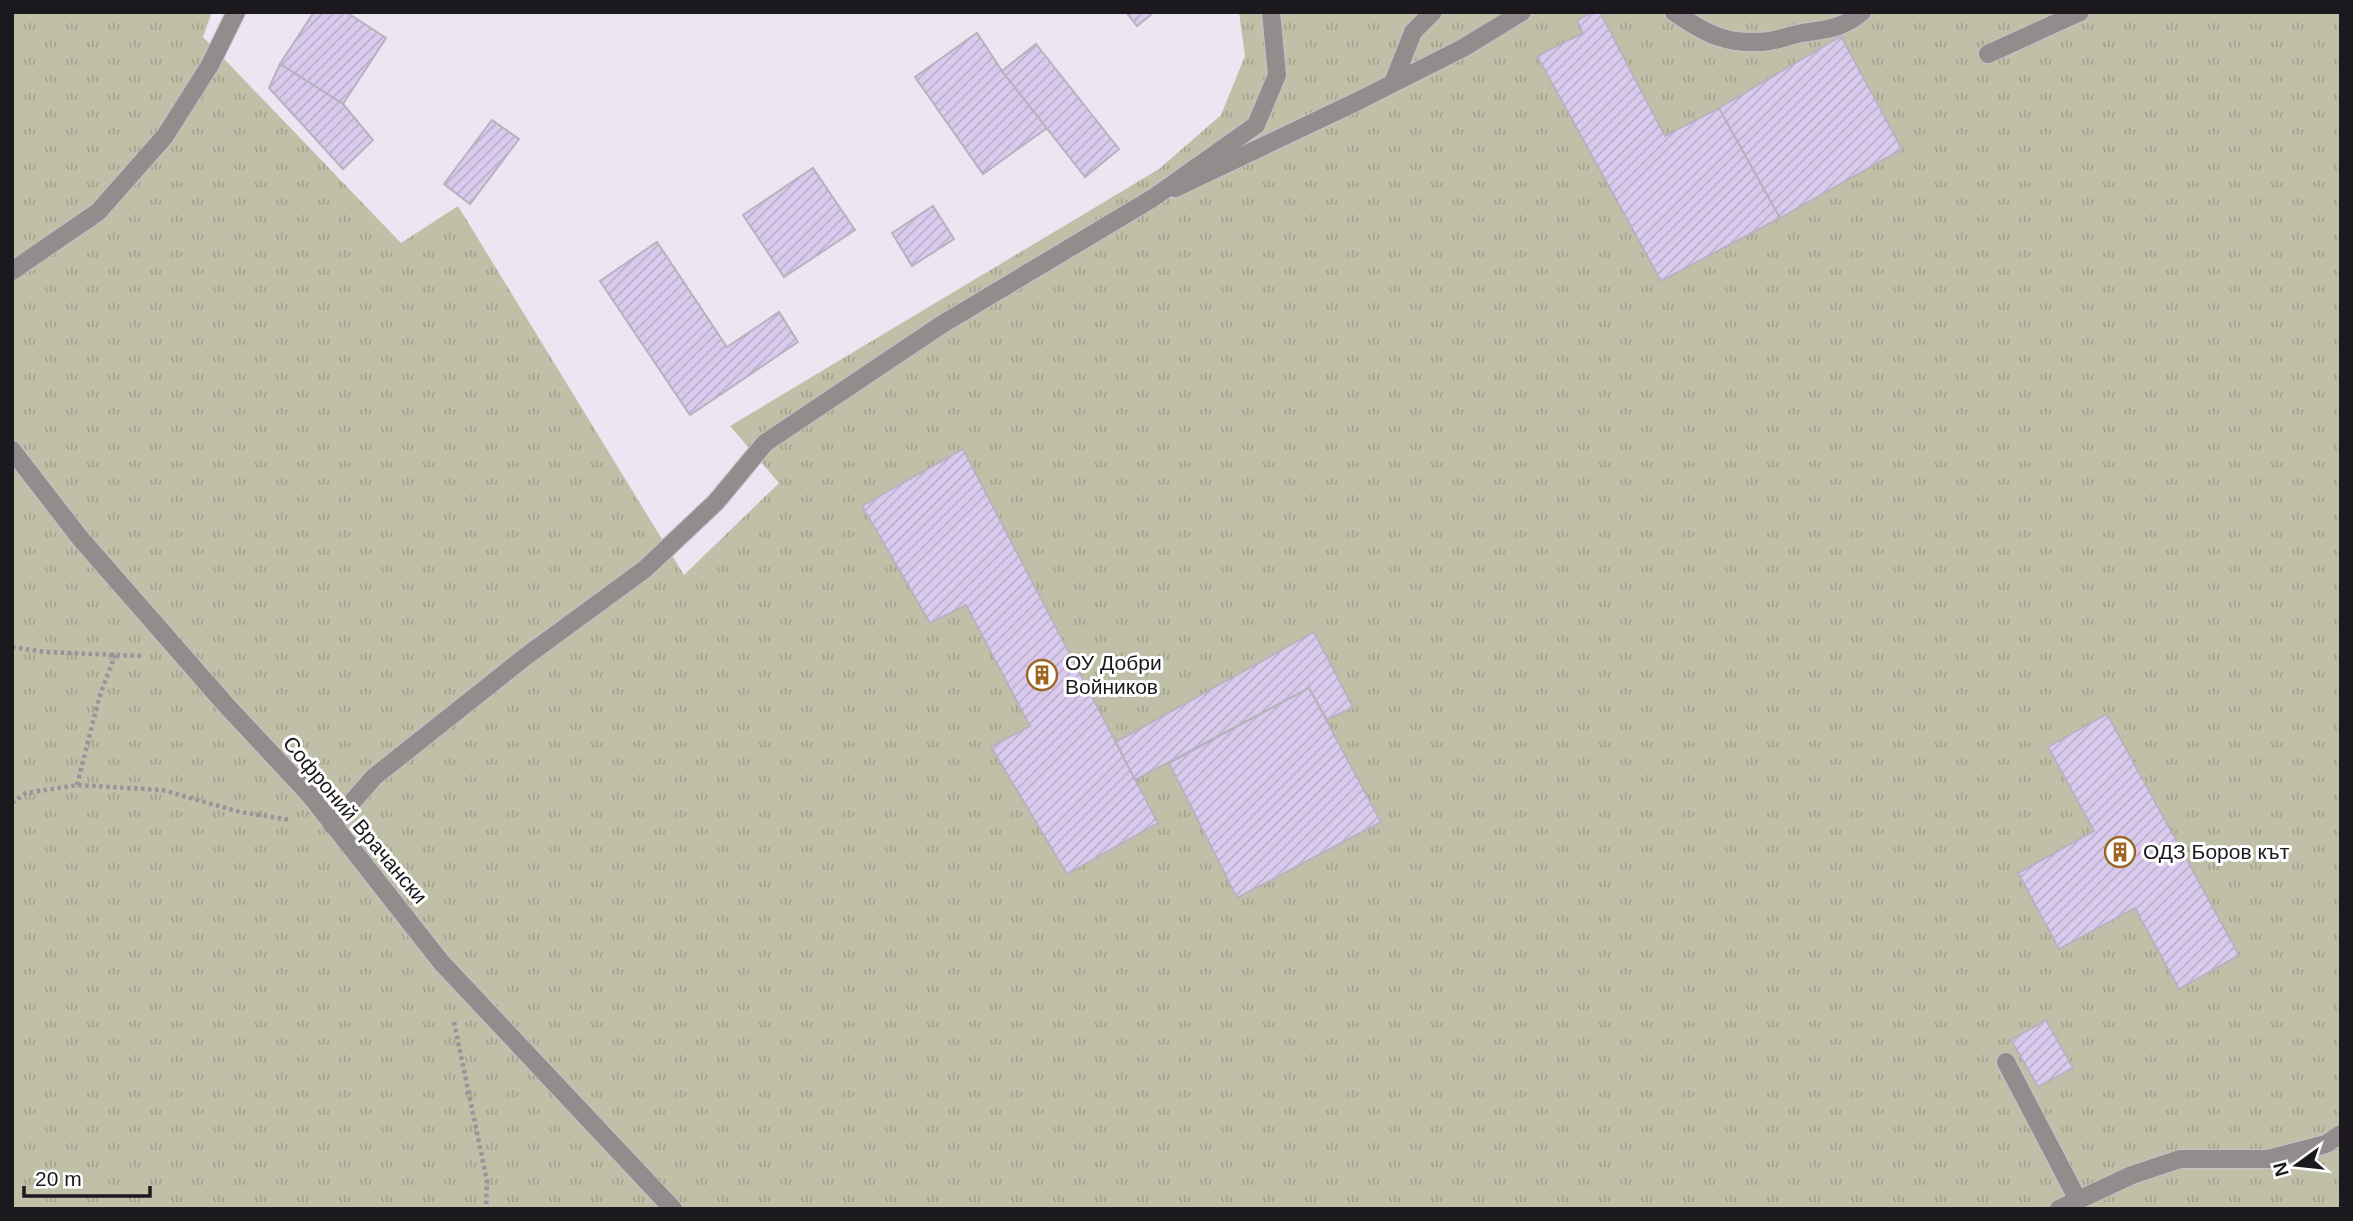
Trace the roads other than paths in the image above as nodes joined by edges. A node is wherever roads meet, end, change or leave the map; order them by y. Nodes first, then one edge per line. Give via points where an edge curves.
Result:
1 (236, 12) edge
2 (1272, 12) edge
3 (1433, 12) edge
4 (1522, 12) edge
5 (1674, 12) edge
6 (1862, 12) edge
7 (2080, 12) edge
8 (1988, 54) dead end
9 (1393, 83) junction
10 (1153, 198) junction
11 (12, 271) edge
12 (12, 450) edge
13 (332, 825) junction
14 (2006, 1062) dead end
15 (2341, 1135) edge
16 (2078, 1200) junction
17 (673, 1209) edge
18 (2059, 1209) edge

1 - 11 street via 210,65 157,145 98,212
2 - 10 street via 1277,75 1256,125
3 - 9 street via 1413,32
4 - 9 street
5 - 6 street via 1702,31 1740,42 1772,41 1837,28
7 - 8 street
9 - 10 street
10 - 13 street via 941,325 765,443 716,502 645,569 374,777
12 - 13 street, Софроний Врачански via 80,538
13 - 17 street, Софроний Врачански via 442,962
14 - 16 street
15 - 16 street via 2326,1144 2268,1159 2180,1159
16 - 18 street

